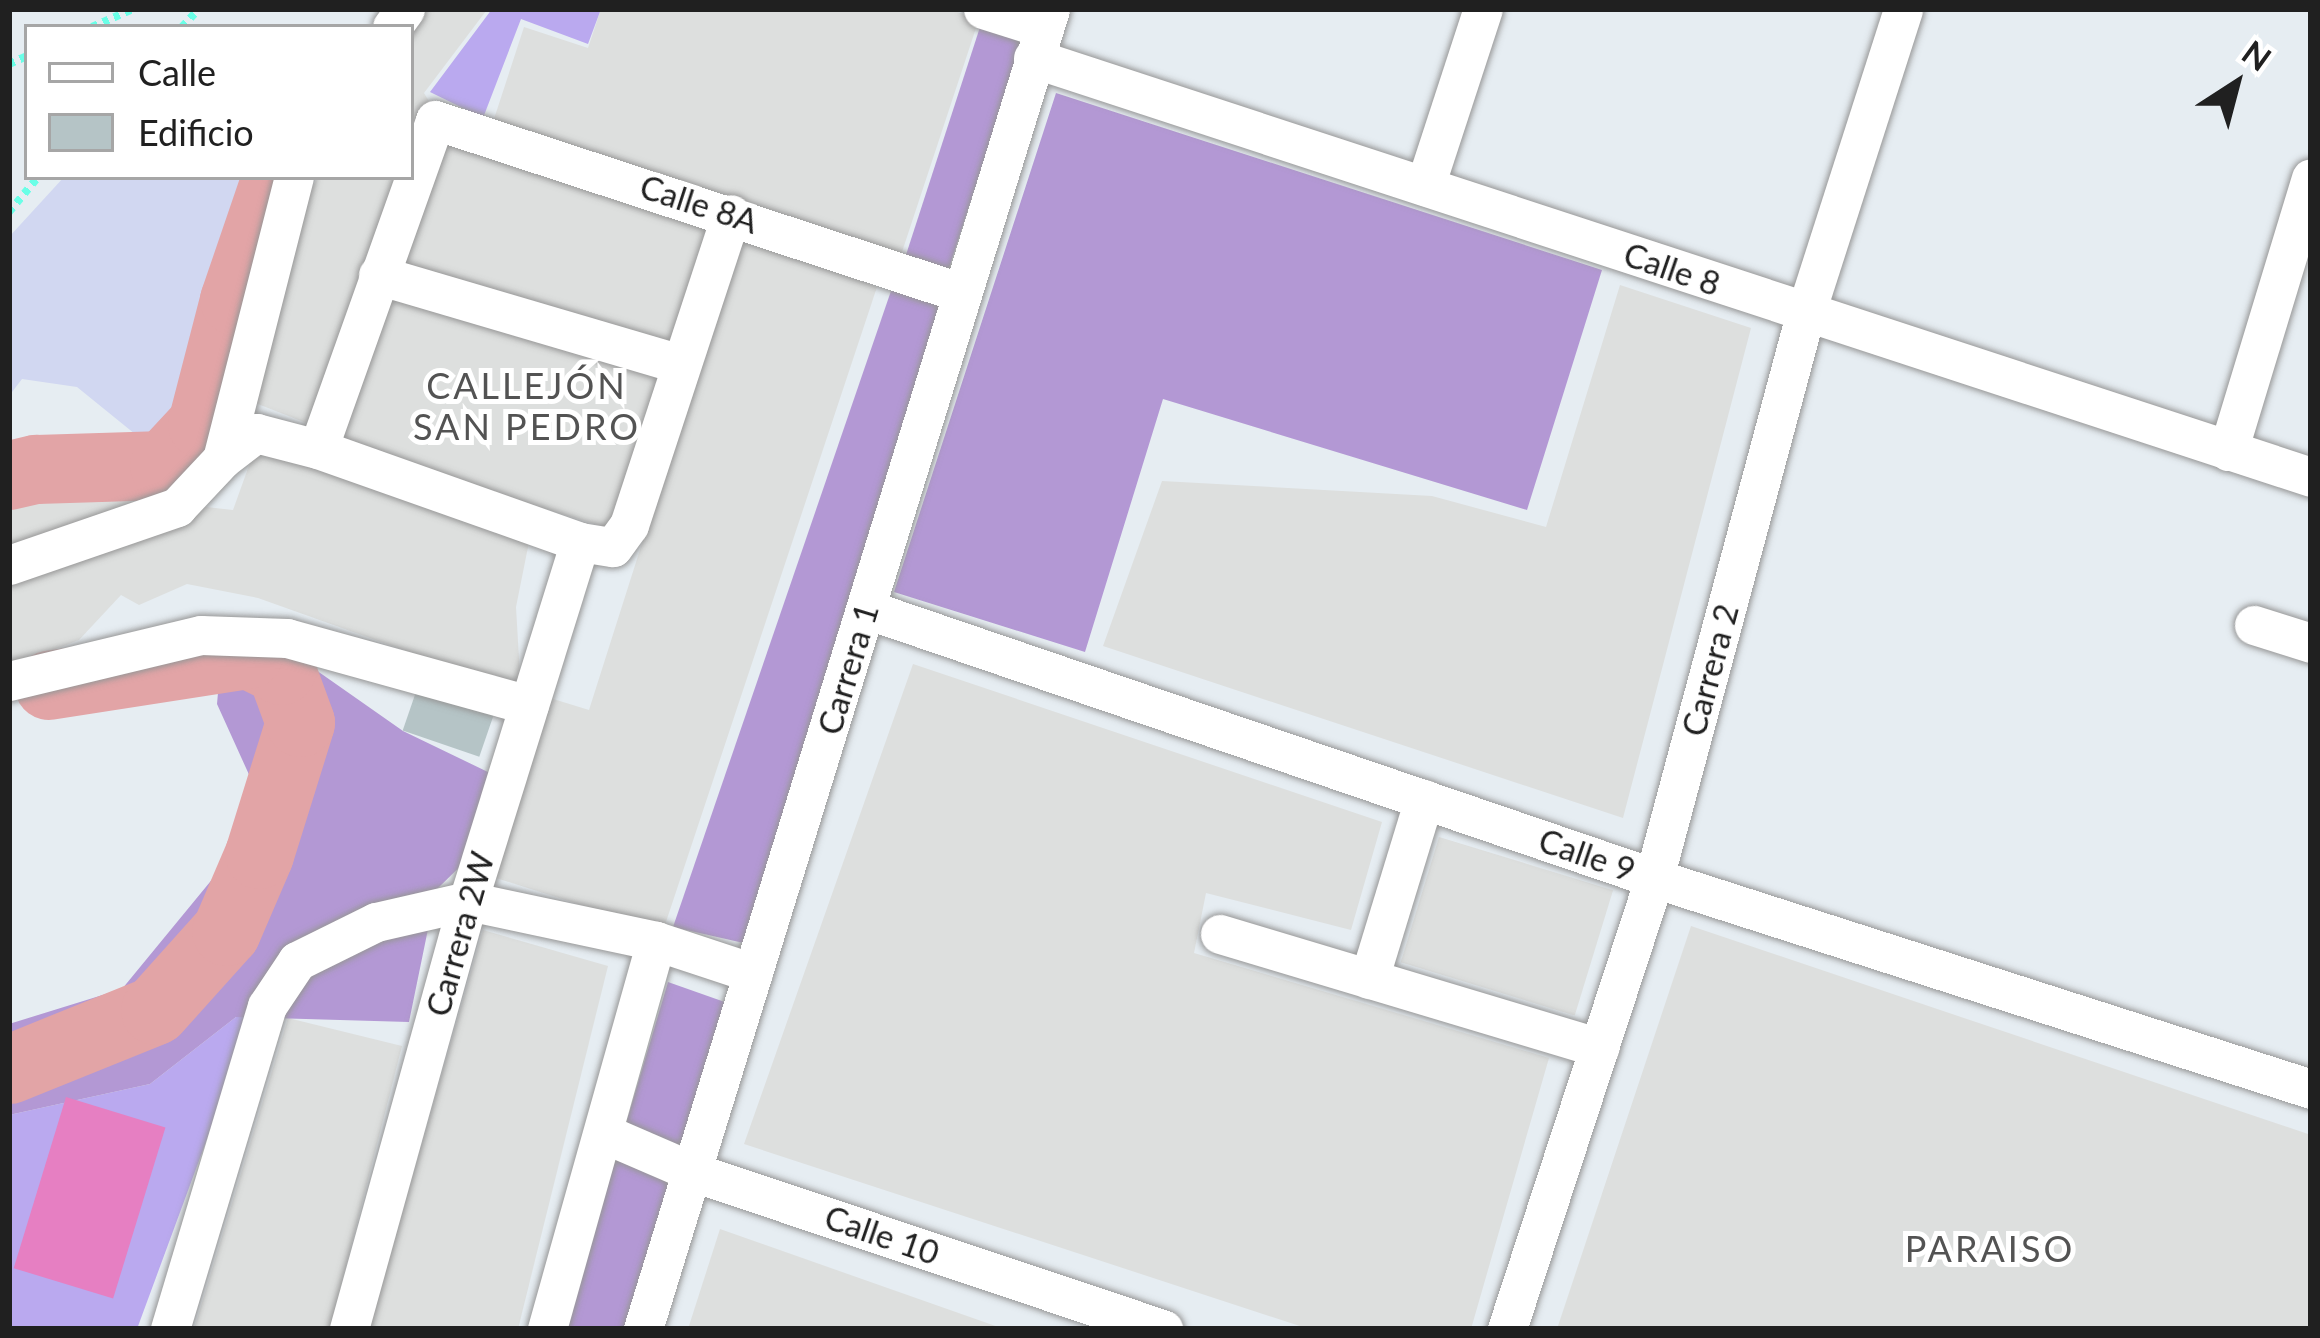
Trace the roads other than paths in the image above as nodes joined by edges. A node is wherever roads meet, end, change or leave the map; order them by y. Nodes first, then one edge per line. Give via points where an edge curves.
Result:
1 (983, 9) edge
2 (1484, 9) edge
3 (1903, 9) edge
4 (1042, 32) edge
5 (414, 177) edge
6 (2311, 178) edge
7 (293, 180) edge
8 (413, 180) edge
9 (1425, 186) junction
10 (731, 214) junction
11 (378, 275) junction
12 (962, 293) junction
13 (1805, 315) junction
14 (680, 364) junction
15 (318, 448) junction
16 (2228, 451) junction
17 (222, 459) junction
18 (2311, 477) edge
19 (580, 542) junction
20 (9, 565) edge
21 (866, 609) junction
22 (2254, 625) dead end
23 (2311, 643) edge
24 (9, 681) edge
25 (530, 705) junction
26 (1424, 800) junction
27 (1654, 878) junction
28 (468, 902) junction
29 (1220, 934) dead end
30 (663, 944) junction
31 (737, 968) junction
32 (1369, 979) junction
33 (1599, 1048) junction
34 (2311, 1089) edge
35 (603, 1133) junction
36 (693, 1172) junction
37 (170, 1329) edge
38 (350, 1329) edge
39 (547, 1329) edge
40 (643, 1329) edge
41 (1163, 1329) edge
42 (1507, 1329) edge

1 - 4 street, Calle 8
2 - 9 street
3 - 13 street, Carrera 2
4 - 9 street, Calle 8
4 - 12 street, Carrera 1
5 - 10 street, Calle 8A via 435,120
6 - 16 street
7 - 17 street
8 - 11 street, Calle 8A
9 - 13 street, Calle 8
10 - 12 street, Calle 8A
10 - 14 street
11 - 14 street
11 - 15 street
12 - 21 street, Carrera 1
13 - 16 street, Calle 8
13 - 27 street, Carrera 2
14 - 19 street via 629,525 614,548
15 - 17 street via 256,433
15 - 19 street
16 - 18 street, Calle 8
17 - 20 street via 177,507
19 - 25 street, Carrera 2W
21 - 26 street, Calle 9
21 - 31 street, Carrera 1
22 - 23 street
24 - 25 street via 201,634 286,638
25 - 28 street, Carrera 2W
26 - 27 street, Calle 9
26 - 32 street
27 - 33 street, Carrera 2
27 - 34 street, Calle 9
28 - 30 street
28 - 37 street via 376,922 297,961 267,1006
28 - 38 street, Carrera 2W
29 - 32 street
30 - 31 street
30 - 35 street
31 - 36 street, Carrera 1
32 - 33 street
33 - 42 street, Carrera 2
35 - 36 street, Calle 10
35 - 39 street
36 - 40 street, Carrera 1
36 - 41 street, Calle 10

